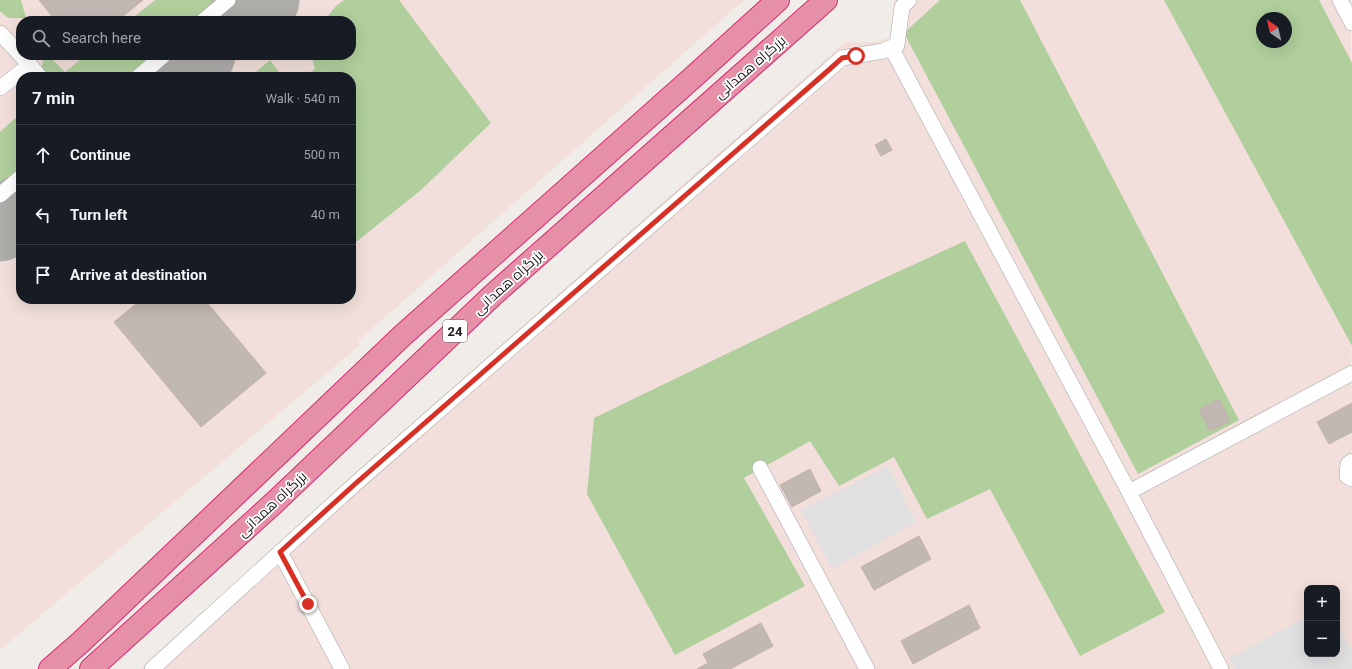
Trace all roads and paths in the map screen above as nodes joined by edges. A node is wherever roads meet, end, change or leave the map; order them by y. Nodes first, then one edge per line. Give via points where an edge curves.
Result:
1 (228, 0) edge
2 (778, 0) edge
3 (826, 0) edge
4 (909, 0) edge
5 (1340, 0) edge
6 (209, 16) edge
7 (1352, 23) edge
8 (0, 33) edge
9 (16, 50) edge
10 (893, 51) dead end
11 (25, 60) edge
12 (158, 60) edge
13 (30, 65) junction
14 (21, 72) edge
15 (36, 72) edge
16 (144, 72) edge
17 (16, 76) edge
18 (0, 88) edge
19 (16, 181) edge
20 (0, 195) edge
21 (1352, 373) edge
22 (1352, 461) edge
23 (760, 468) dead end
24 (1352, 479) edge
25 (1129, 492) junction
26 (280, 552) junction
27 (50, 669) edge
28 (91, 669) edge
29 (152, 669) edge
30 (342, 669) edge
31 (867, 669) edge
32 (1221, 669) edge

1 - 6 lane
2 - 27 highway, 24 via 403,335
3 - 28 highway, بزرگراه همدانی / 24 via 494,294 275,502
4 - 26 lane via 902,7 897,45 883,51 842,58
5 - 7 lane
8 - 9 lane
10 - 25 lane
11 - 13 lane
12 - 16 lane
13 - 14 lane
13 - 15 lane
17 - 18 lane
19 - 20 lane
21 - 25 lane
22 - 24 lane via 1348,464 1347,476
23 - 31 lane
25 - 32 lane
26 - 29 lane
26 - 30 lane

